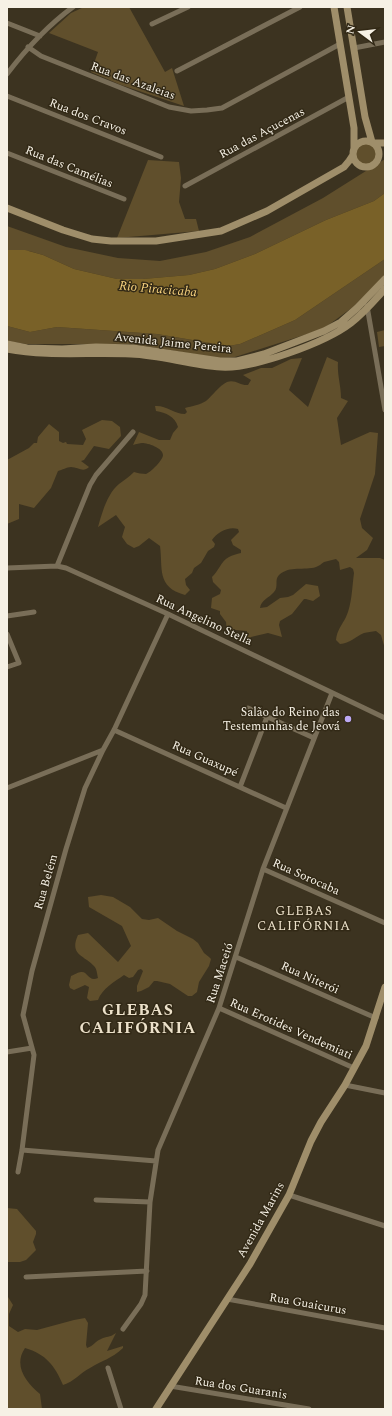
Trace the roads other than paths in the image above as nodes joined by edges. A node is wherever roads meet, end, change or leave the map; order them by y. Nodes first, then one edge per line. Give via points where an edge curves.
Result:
1 (73, 7) edge
2 (188, 7) edge
3 (300, 7) edge
4 (334, 7) edge
5 (347, 7) edge
6 (7, 23) edge
7 (152, 24) dead end
8 (40, 36) junction
9 (385, 42) edge
10 (340, 44) junction
11 (28, 47) junction
12 (354, 48) junction
13 (177, 71) dead end
14 (7, 73) edge
15 (7, 96) edge
16 (349, 97) junction
17 (354, 128) junction
18 (368, 129) junction
19 (372, 142) junction
20 (385, 143) edge
21 (385, 148) edge
22 (353, 152) junction
23 (7, 153) edge
24 (161, 156) dead end
25 (378, 157) junction
26 (360, 166) junction
27 (344, 167) junction
28 (185, 186) dead end
29 (124, 199) dead end
30 (7, 208) edge
31 (385, 279) edge
32 (385, 289) edge
33 (367, 304) junction
34 (7, 344) edge
35 (7, 350) edge
36 (385, 410) edge
37 (133, 432) dead end
38 (57, 566) junction
39 (7, 568) edge
40 (34, 612) dead end
41 (168, 614) junction
42 (7, 616) edge
43 (7, 634) edge
44 (7, 667) edge
45 (332, 693) junction
46 (248, 708) dead end
47 (267, 717) junction
48 (385, 718) edge
49 (114, 730) junction
50 (314, 738) junction
51 (103, 750) junction
52 (240, 787) junction
53 (7, 788) edge
54 (286, 808) junction
55 (263, 869) junction
56 (385, 923) edge
57 (236, 957) junction
58 (385, 987) edge
59 (383, 999) edge
60 (219, 1008) junction
61 (376, 1018) junction
62 (32, 1048) junction
63 (7, 1052) edge
64 (354, 1068) junction
65 (345, 1085) junction
66 (385, 1093) edge
67 (22, 1150) junction
68 (156, 1161) junction
69 (18, 1172) dead end
70 (289, 1195) junction
71 (96, 1200) dead end
72 (150, 1202) junction
73 (385, 1226) edge
74 (147, 1271) junction
75 (26, 1277) dead end
76 (227, 1299) junction
77 (123, 1328) dead end
78 (385, 1328) edge
79 (108, 1368) dead end
80 (170, 1386) junction
81 (121, 1409) edge
82 (156, 1409) edge
83 (309, 1409) edge

1 - 8 street
2 - 7 street
3 - 13 street
4 - 10 street
5 - 12 street
6 - 8 street
8 - 11 street
9 - 12 street
10 - 11 street, Rua das Azaleias via 222,108 191,111 169,107 68,68 40,56
10 - 16 street
11 - 14 street
12 - 18 street
15 - 24 street, Rua dos Cravos
16 - 17 street
16 - 28 street, Rua das Açucenas
17 - 18 street via 361,132
17 - 22 street
18 - 19 street
19 - 20 street
19 - 22 street via 359,142
19 - 25 street via 378,148
21 - 25 street
22 - 26 street via 355,161
22 - 27 street
23 - 29 street, Rua das Camélias
25 - 26 street via 373,164
26 - 27 street
27 - 30 street via 266,211 220,231 156,241 92,239
31 - 33 street, Avenida Jaime Pereira
32 - 33 street, Avenida Jaime Pereira
33 - 34 street, Avenida Jaime Pereira via 324,332 237,361 220,361 133,348 27,348
33 - 35 street, Avenida Jaime Pereira via 350,324 321,340 265,361 239,367 214,366 133,354 28,353
33 - 36 street
37 - 38 street via 90,485
38 - 39 street, Rua Angelino Stella
38 - 41 street, Rua Angelino Stella
40 - 42 street
41 - 45 street, Rua Angelino Stella
41 - 49 street, Rua Belém
43 - 44 street via 19,663
45 - 48 street, Rua Angelino Stella
45 - 50 street, Rua Maceió
46 - 47 street
47 - 50 street
47 - 52 street
49 - 51 street, Rua Belém
49 - 52 street, Rua Guaxupé
50 - 54 street, Rua Maceió
51 - 53 street
51 - 62 street, Rua Belém via 85,788 32,971 23,1015
52 - 54 street, Rua Guaxupé
54 - 55 street, Rua Maceió
55 - 56 street, Rua Sorocaba
55 - 57 street, Rua Maceió
57 - 60 street, Rua Maceió
57 - 61 street, Rua Niterói
58 - 59 street, Avenida Marins
59 - 61 street, Avenida Marins
60 - 64 street, Rua Erotides Vendemiati
60 - 68 street, Rua Maceió via 158,1150
61 - 64 street, Avenida Marins via 366,1046
62 - 63 street
62 - 67 street, Rua Belém via 34,1055
64 - 65 street, Avenida Marins
65 - 66 street
65 - 70 street, Avenida Marins via 311,1141
67 - 68 street
67 - 69 street, Rua Belém
68 - 72 street, Rua Maceió
70 - 73 street
70 - 76 street, Avenida Marins
71 - 72 street
72 - 74 street, Rua Maceió
74 - 75 street
74 - 77 street, Rua Maceió via 145,1295
76 - 78 street, Rua Guaicurus
76 - 80 street, Avenida Marins
79 - 81 street
80 - 82 street, Avenida Marins
80 - 83 street, Rua dos Guaranis

